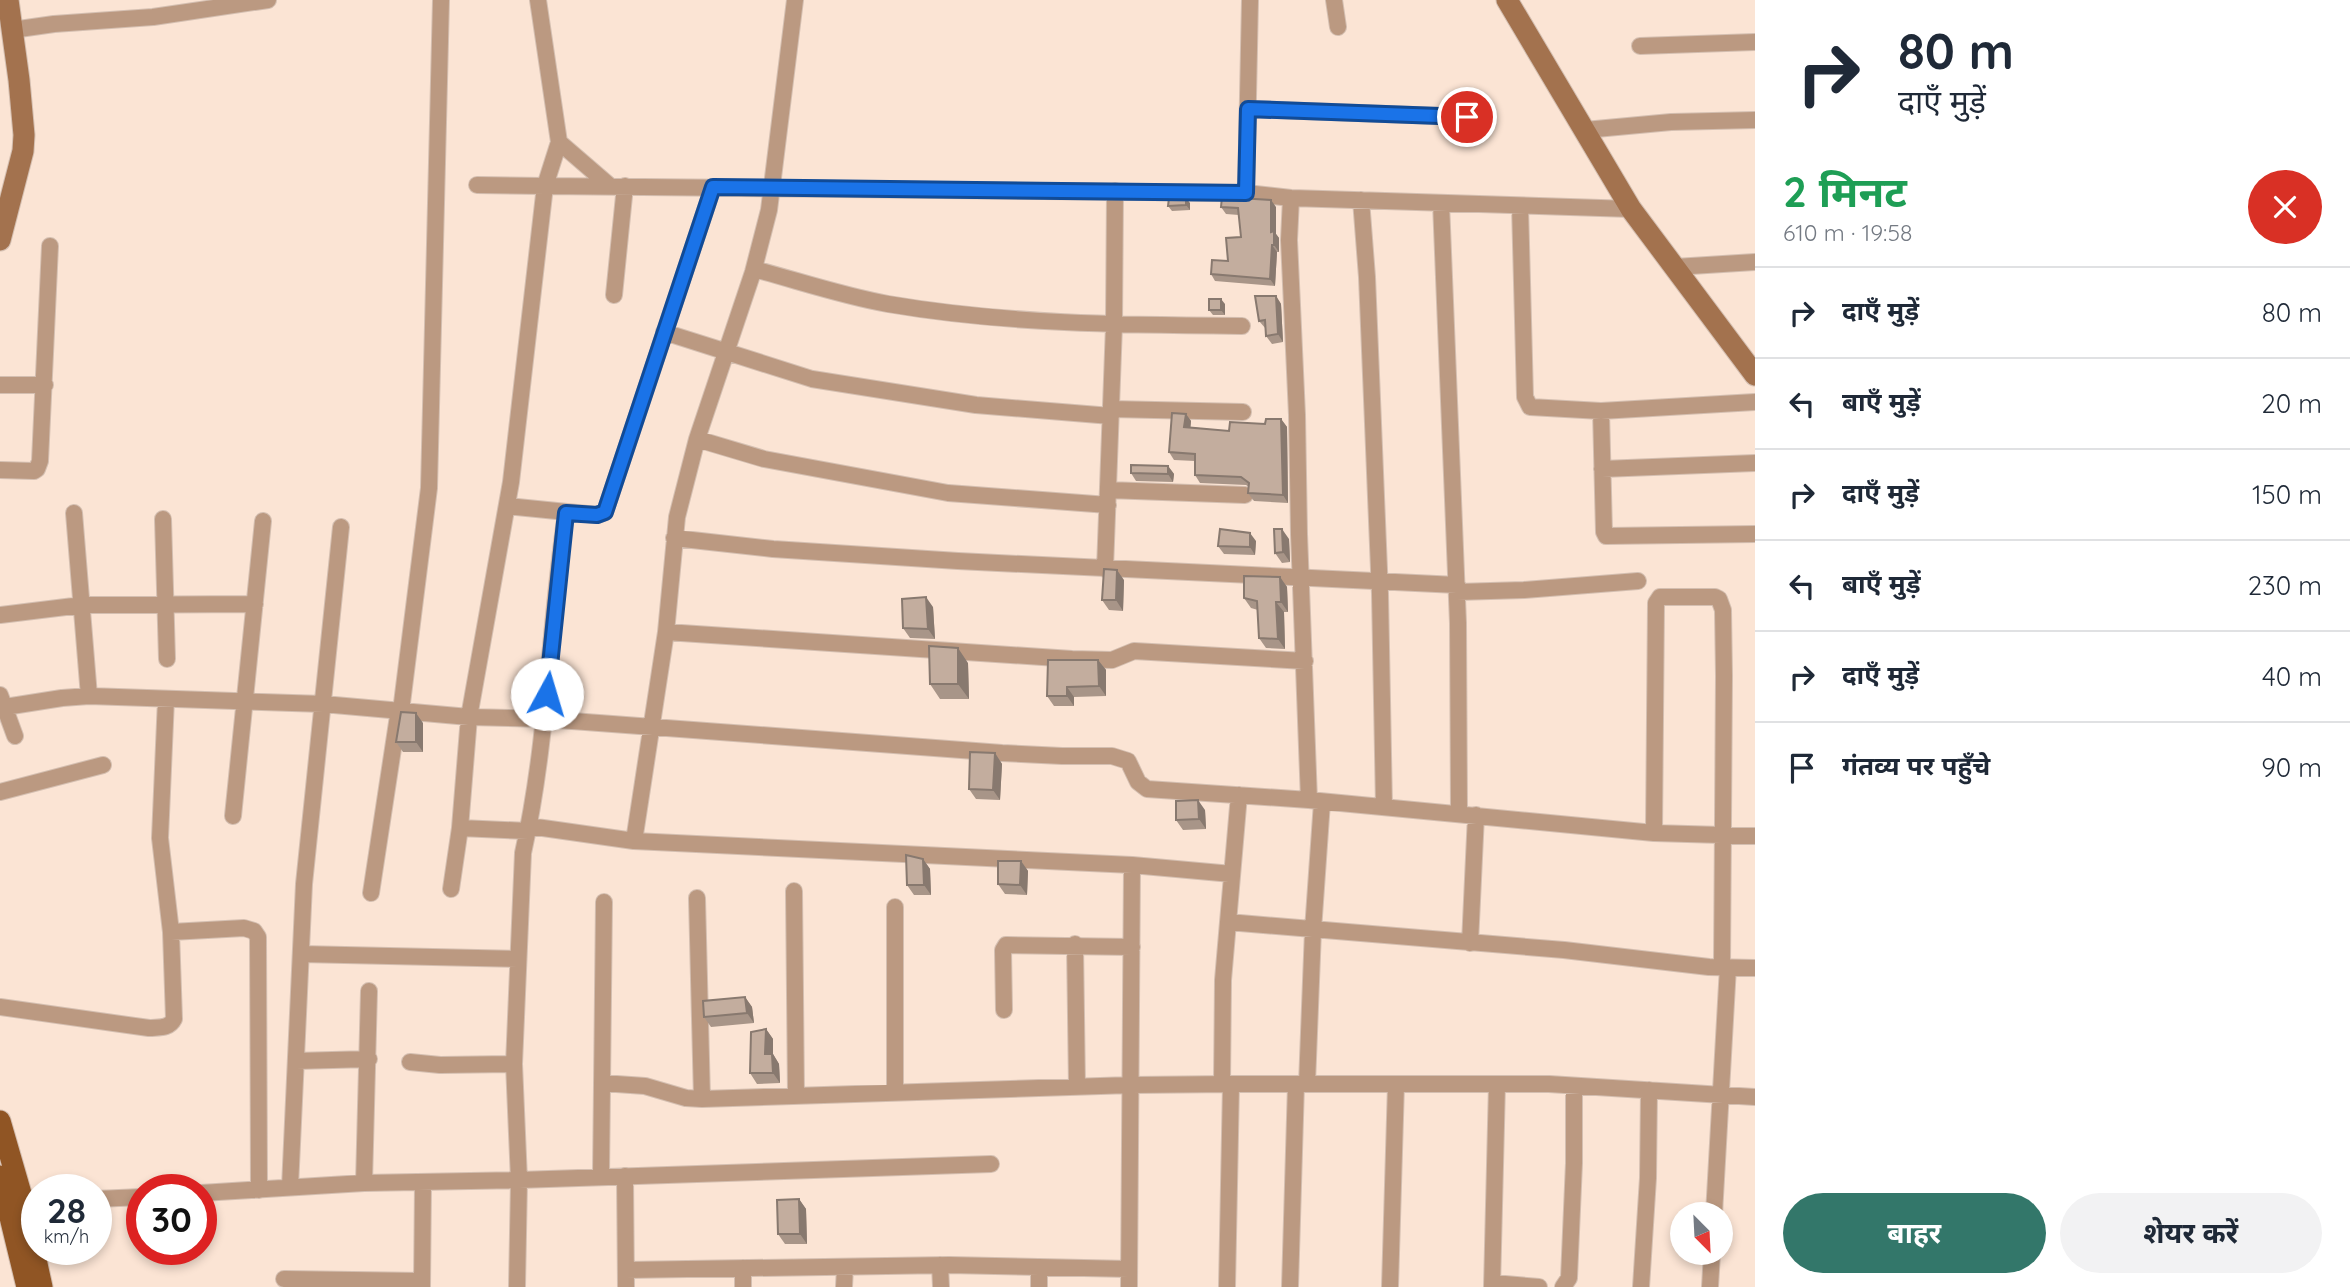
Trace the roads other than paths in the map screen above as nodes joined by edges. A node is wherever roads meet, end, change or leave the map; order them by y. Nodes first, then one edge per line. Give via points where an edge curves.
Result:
1 (8, 0) edge
2 (268, 0) edge
3 (440, 0) edge
4 (538, 0) edge
5 (795, 0) edge
6 (1251, 0) edge
7 (1334, 0) edge
8 (1507, 0) edge
9 (1338, 27) dead end
10 (12, 30) junction
11 (1755, 42) edge
12 (1640, 46) dead end
13 (1248, 109) junction
14 (1467, 117) dead end
15 (1755, 120) edge
16 (1585, 130) junction
17 (559, 142) junction
18 (477, 185) dead end
19 (545, 186) junction
20 (617, 186) junction
21 (713, 187) junction
22 (771, 188) junction
23 (1115, 191) junction
24 (1246, 193) junction
25 (1291, 198) junction
26 (1361, 201) junction
27 (1441, 203) junction
28 (1520, 206) junction
29 (1632, 209) junction
30 (0, 240) edge
31 (50, 246) dead end
32 (1755, 262) edge
33 (1675, 267) junction
34 (754, 269) junction
35 (614, 295) dead end
36 (1114, 325) junction
37 (1242, 326) dead end
38 (664, 331) junction
39 (728, 352) junction
40 (1755, 375) edge
41 (0, 384) edge
42 (45, 385) junction
43 (1755, 402) edge
44 (1601, 411) junction
45 (1111, 412) junction
46 (1243, 412) dead end
47 (697, 439) junction
48 (1755, 463) edge
49 (1602, 469) junction
50 (0, 470) edge
51 (1245, 495) edge
52 (1108, 498) junction
53 (507, 506) junction
54 (74, 513) dead end
55 (566, 513) junction
56 (163, 519) dead end
57 (263, 521) dead end
58 (341, 527) dead end
59 (1755, 534) edge
60 (674, 538) junction
61 (1105, 569) junction
62 (1301, 578) junction
63 (1638, 581) dead end
64 (1379, 582) junction
65 (1457, 588) junction
66 (166, 603) junction
67 (255, 604) junction
68 (82, 605) junction
69 (0, 615) edge
70 (666, 632) junction
71 (167, 659) dead end
72 (1305, 662) junction
73 (89, 696) junction
74 (166, 699) junction
75 (2, 701) edge
76 (246, 702) junction
77 (323, 704) junction
78 (401, 711) junction
79 (469, 717) junction
80 (545, 719) junction
81 (652, 727) junction
82 (15, 736) dead end
83 (103, 765) dead end
84 (0, 792) edge
85 (1239, 795) junction
86 (1316, 801) junction
87 (1384, 807) junction
88 (1459, 813) junction
89 (1476, 815) junction
90 (233, 816) dead end
91 (460, 828) junction
92 (529, 829) junction
93 (1654, 833) junction
94 (1721, 835) junction
95 (1755, 836) edge
96 (634, 841) junction
97 (1132, 865) junction
98 (1232, 874) junction
99 (452, 889) dead end
100 (794, 891) dead end
101 (371, 893) dead end
102 (696, 898) dead end
103 (604, 902) dead end
104 (895, 908) dead end
105 (1228, 922) junction
106 (1313, 930) junction
107 (171, 932) junction
108 (1470, 943) junction
109 (1075, 944) junction
110 (1132, 947) junction
111 (301, 954) junction
112 (517, 959) junction
113 (1725, 967) junction
114 (1755, 968) edge
115 (369, 991) dead end
116 (0, 1007) edge
117 (1004, 1010) dead end
118 (369, 1059) junction
119 (296, 1061) junction
120 (410, 1062) dead end
121 (514, 1064) junction
122 (602, 1083) junction
123 (1227, 1084) junction
124 (1301, 1084) junction
125 (1396, 1084) junction
126 (1497, 1084) junction
127 (1131, 1085) junction
128 (1574, 1086) junction
129 (1077, 1087) junction
130 (1649, 1090) junction
131 (895, 1093) junction
132 (1722, 1095) junction
133 (796, 1096) junction
134 (1755, 1097) edge
135 (702, 1099) junction
136 (0, 1121) edge
137 (991, 1164) dead end
138 (0, 1176) edge
139 (625, 1176) junction
140 (601, 1177) junction
141 (519, 1181) junction
142 (423, 1182) junction
143 (365, 1183) junction
144 (290, 1187) junction
145 (259, 1189) junction
146 (217, 1192) edge
147 (21, 1197) edge
148 (21, 1202) edge
149 (1715, 1202) edge
150 (21, 1215) edge
151 (16, 1242) edge
152 (940, 1265) junction
153 (1711, 1265) edge
154 (845, 1267) junction
155 (1039, 1267) junction
156 (743, 1268) junction
157 (1129, 1269) junction
158 (626, 1270) junction
159 (284, 1279) dead end
160 (422, 1284) edge
161 (1492, 1285) edge
162 (27, 1287) edge
163 (42, 1287) edge
164 (517, 1287) edge
165 (626, 1287) edge
166 (743, 1287) edge
167 (844, 1287) edge
168 (940, 1287) edge
169 (1039, 1287) edge
170 (1129, 1287) edge
171 (1227, 1287) edge
172 (1290, 1287) edge
173 (1390, 1287) edge
174 (1539, 1287) edge
175 (1563, 1287) edge
176 (1641, 1287) edge
177 (1710, 1287) edge

1 - 10 street
2 - 10 street
3 - 78 street via 429,488
4 - 17 street
5 - 22 street
6 - 13 street
7 - 9 street
8 - 16 street
10 - 30 street via 24,135
11 - 12 street
13 - 14 street
13 - 24 street
15 - 16 street
16 - 29 street
17 - 19 street
17 - 20 street
18 - 19 street
19 - 20 street
19 - 53 street
20 - 21 street
20 - 35 street
21 - 22 street
21 - 38 street
22 - 23 street
22 - 34 street
23 - 24 street
23 - 36 street
24 - 25 street
25 - 26 street
25 - 62 street
26 - 27 street
26 - 64 street
27 - 28 street
27 - 65 street
28 - 29 street
28 - 44 street via 1527,404
29 - 33 street
31 - 42 street
32 - 33 street
33 - 40 street
34 - 36 street via 887,303 991,317
34 - 39 street
36 - 37 street
36 - 45 street
38 - 39 street
38 - 55 street via 605,512
39 - 45 street via 812,379 976,405
39 - 47 street
41 - 42 street
42 - 50 street via 39,467
43 - 44 street
44 - 49 street
45 - 46 street
45 - 52 street
47 - 52 street via 764,459 948,493
47 - 60 street
48 - 49 street
49 - 59 street via 1606,536
51 - 52 street
52 - 61 street
53 - 55 street
53 - 79 street
54 - 68 street
55 - 80 street
56 - 66 street
57 - 67 street
58 - 77 street
60 - 61 street via 787,550
60 - 70 street
61 - 62 street
62 - 64 street
62 - 72 street
63 - 65 street via 1524,590
64 - 65 street
64 - 87 street
65 - 88 street
66 - 67 street
66 - 68 street
66 - 71 street
67 - 76 street
68 - 69 street
68 - 73 street
70 - 72 street via 1072,659 1112,660 1134,651
70 - 81 street
72 - 86 street
73 - 74 street
73 - 75 street
74 - 76 street
74 - 107 street via 160,838
75 - 82 street
76 - 77 street
76 - 90 street
77 - 78 street
77 - 111 street
78 - 79 street
78 - 101 street
79 - 80 street
79 - 91 street
80 - 81 street
80 - 92 street
81 - 85 street via 1038,755 1112,756 1128,761 1138,782 1147,789
81 - 96 street
83 - 84 street
85 - 86 street
85 - 98 street
86 - 87 street
86 - 106 street
87 - 88 street
88 - 89 street
89 - 93 street
89 - 108 street
91 - 92 street
91 - 99 street
92 - 96 street
92 - 112 street via 523,853
93 - 94 street
93 - 94 street via 1656,603 1660,597 1715,597 1721,603 1723,624
94 - 95 street
94 - 113 street
96 - 97 street
97 - 98 street
97 - 110 street
98 - 105 street
100 - 133 street
102 - 135 street
103 - 122 street
104 - 131 street
105 - 106 street
105 - 123 street via 1223,980
106 - 108 street
106 - 124 street
107 - 116 street via 174,1019 169,1026
107 - 145 street via 244,928 258,937
108 - 113 street
109 - 110 street
109 - 117 street via 1004,947
109 - 129 street
110 - 127 street
111 - 112 street
111 - 119 street
112 - 121 street
113 - 114 street
113 - 132 street
115 - 118 street
118 - 119 street
118 - 143 street
119 - 144 street
120 - 121 street
121 - 141 street
122 - 135 street via 645,1086
122 - 140 street
123 - 124 street
123 - 127 street
123 - 171 street
124 - 125 street
124 - 172 street
125 - 126 street
125 - 173 street
126 - 128 street
126 - 161 street
127 - 129 street
127 - 157 street
128 - 130 street
128 - 175 street via 1570,1265
129 - 131 street
130 - 132 street
130 - 176 street
131 - 133 street
132 - 134 street
132 - 149 street
133 - 135 street
136 - 147 main road
137 - 139 street
138 - 148 main road
139 - 140 street
139 - 158 street
140 - 141 street
141 - 142 street
141 - 164 street
142 - 143 street
142 - 160 street
143 - 144 street
144 - 145 street
145 - 146 street
150 - 151 main road
151 - 162 main road
151 - 163 main road
152 - 154 street
152 - 155 street
152 - 168 street
153 - 177 street
154 - 156 street
154 - 167 street
155 - 157 street
155 - 169 street
156 - 158 street
156 - 166 street
157 - 170 street
158 - 165 street
159 - 160 street
161 - 174 street

